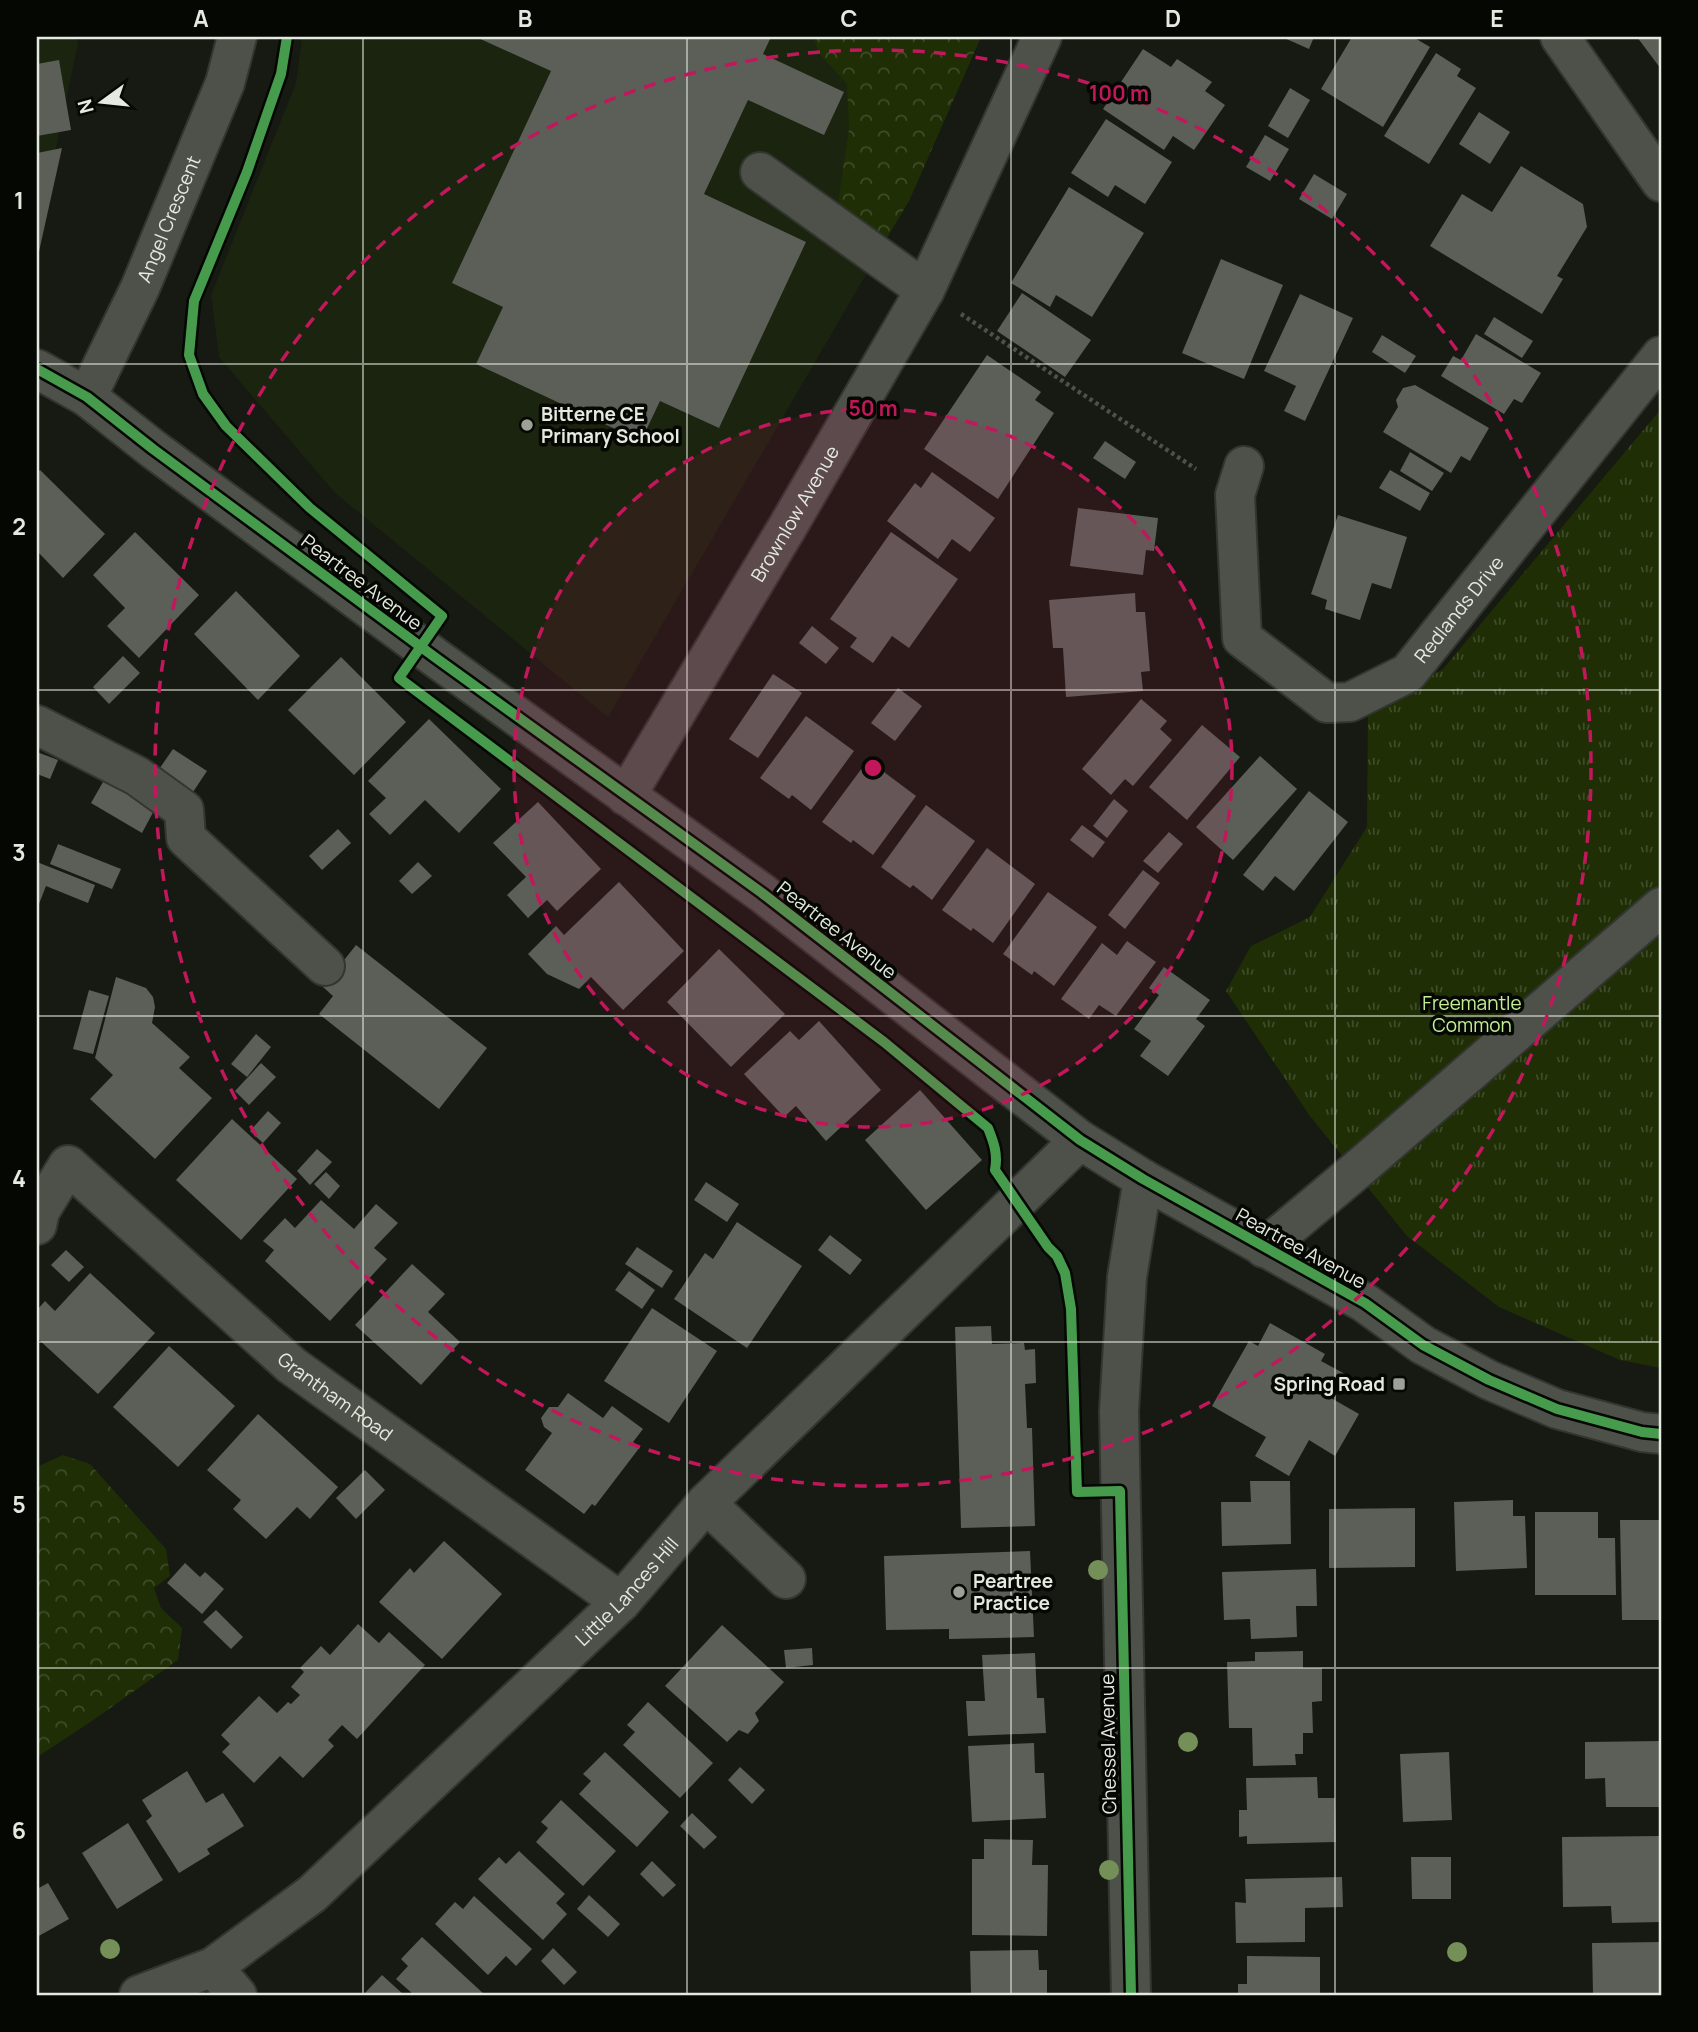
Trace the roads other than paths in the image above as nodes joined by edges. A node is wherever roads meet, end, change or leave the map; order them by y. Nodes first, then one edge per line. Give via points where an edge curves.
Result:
1 (237, 37) edge
2 (1042, 37) edge
3 (1560, 37) edge
4 (760, 172) dead end
5 (1661, 182) edge
6 (925, 290) junction
7 (1661, 356) edge
8 (37, 369) edge
9 (87, 397) junction
10 (1240, 480) road end
11 (37, 725) edge
12 (626, 796) junction
13 (1661, 907) edge
14 (326, 966) dead end
15 (1080, 1140) junction
16 (1143, 1179) junction
17 (37, 1225) edge
18 (1264, 1248) junction
19 (1661, 1434) edge
20 (706, 1503) junction
21 (786, 1579) dead end
22 (621, 1602) junction
23 (225, 1981) edge
24 (139, 1995) edge
25 (1130, 1995) edge

1 - 9 street, Angel Crescent via 225,83 140,288
2 - 6 street, Brownlow Avenue
3 - 5 street
4 - 6 street
6 - 12 street, Brownlow Avenue
7 - 10 street, Redlands Drive via 1408,673 1350,702 1327,703 1242,638
8 - 9 street, Peartree Avenue
9 - 12 street, Peartree Avenue
11 - 14 street via 137,776 184,810 186,838
12 - 15 street, Peartree Avenue via 762,893
13 - 18 street
15 - 16 street, Peartree Avenue
15 - 20 street, Little Lances Hill
16 - 18 street, Peartree Avenue
16 - 25 street, Chessel Avenue via 1127,1277 1119,1411
17 - 22 street, Grantham Road via 68,1165 291,1365
18 - 19 street, Peartree Avenue via 1489,1380 1557,1409
20 - 21 street
20 - 22 street, Little Lances Hill
22 - 23 street, Little Lances Hill
23 - 24 street, Little Lances Hill

